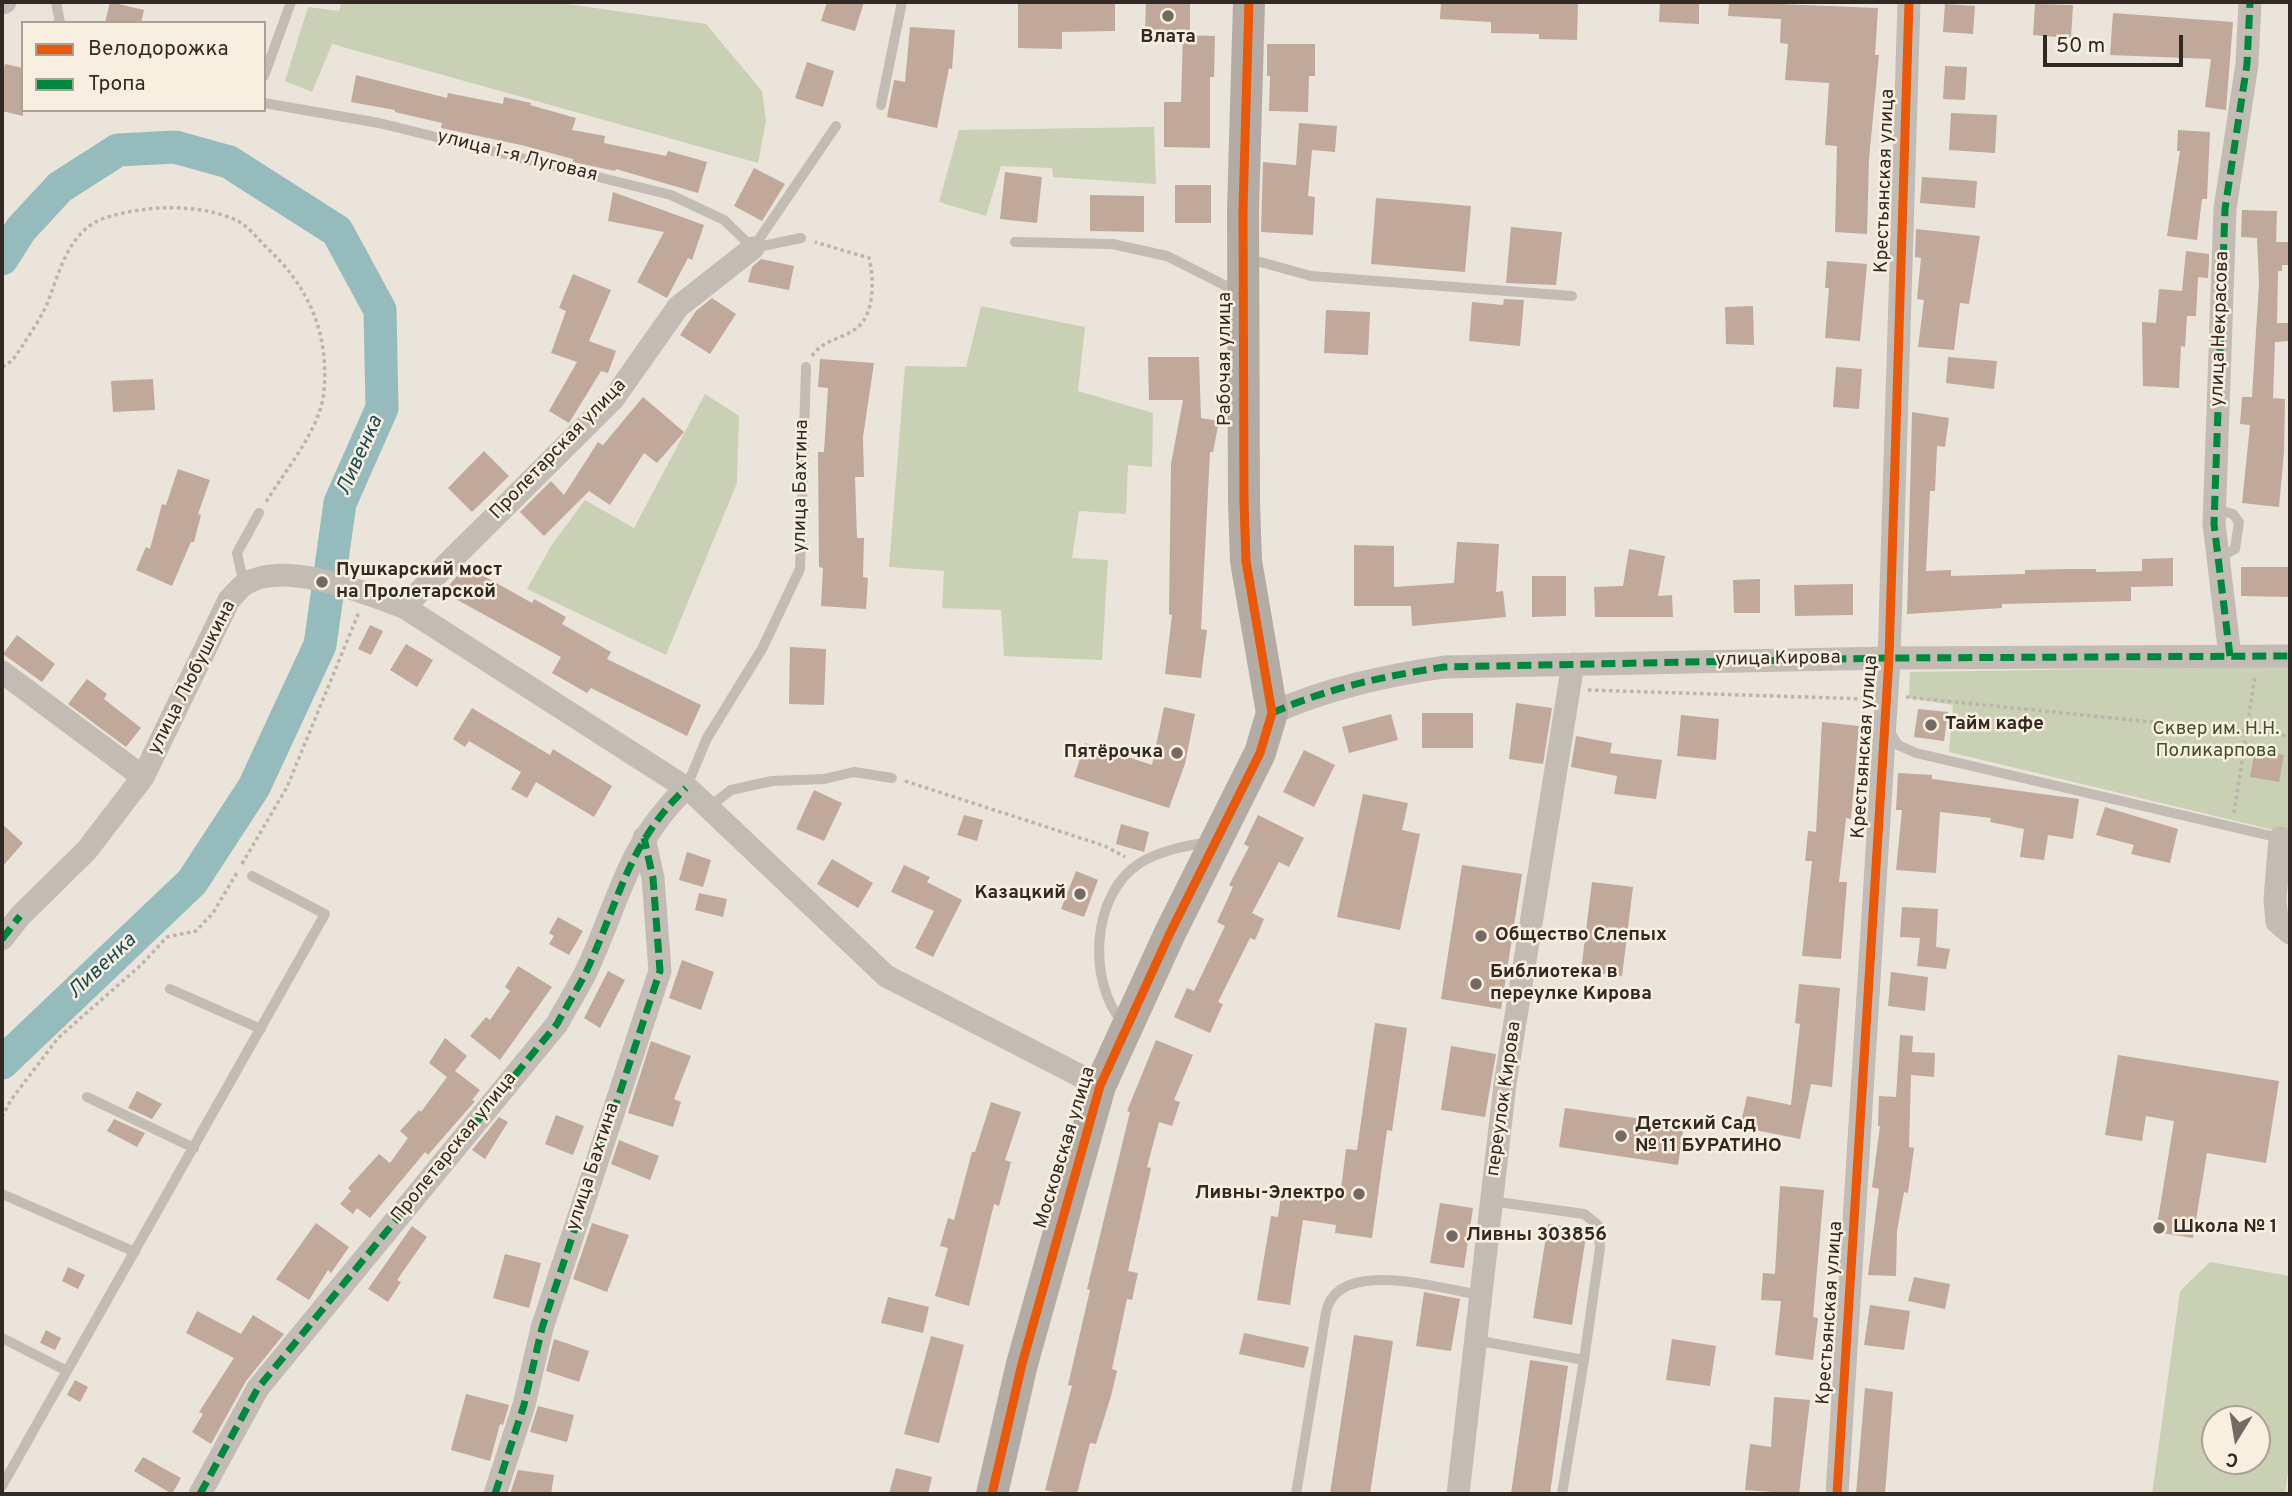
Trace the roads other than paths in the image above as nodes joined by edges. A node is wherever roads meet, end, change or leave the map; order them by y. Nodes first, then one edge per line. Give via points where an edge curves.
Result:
1 (56, 2) edge
2 (291, 2) edge
3 (902, 2) edge
4 (1249, 2) edge
5 (1909, 2) edge
6 (2250, 2) edge
7 (60, 21) edge
8 (266, 71) edge
9 (266, 103) edge
10 (881, 105) dead end
11 (836, 126) dead end
12 (801, 238) road end
13 (1015, 242) dead end
14 (753, 248) junction
15 (1243, 257) junction
16 (1243, 295) junction
17 (1572, 296) dead end
18 (806, 367) road end
19 (259, 513) road end
20 (244, 584) junction
21 (404, 607) junction
22 (2230, 656) junction
23 (2290, 656) edge
24 (1889, 658) junction
25 (1573, 664) junction
26 (2, 672) edge
27 (1272, 713) junction
28 (1885, 722) junction
29 (143, 777) junction
30 (892, 778) road end
31 (686, 788) junction
32 (708, 808) junction
33 (644, 838) junction
34 (2285, 839) edge
35 (1214, 841) junction
36 (252, 876) dead end
37 (11, 912) edge
38 (2290, 933) edge
39 (2, 939) edge
40 (170, 989) dead end
41 (1126, 1027) junction
42 (261, 1029) junction
43 (1100, 1086) junction
44 (87, 1097) dead end
45 (194, 1148) junction
46 (2, 1194) edge
47 (1491, 1202) junction
48 (135, 1252) junction
49 (1480, 1295) junction
50 (2, 1338) edge
51 (1475, 1340) junction
52 (1584, 1360) junction
53 (68, 1371) junction
54 (2, 1486) edge
55 (200, 1494) edge
56 (495, 1494) edge
57 (992, 1494) edge
58 (1296, 1494) edge
59 (1458, 1494) edge
60 (1562, 1494) edge
61 (1837, 1494) edge

1 - 7 lane
2 - 8 lane
3 - 10 lane
4 - 15 street, Рабочая улица
5 - 24 street, Крестьянская улица
6 - 22 street, улица Некрасова via 2247,65 2225,209 2215,509
9 - 14 lane, улица 1-я Луговая via 379,124 671,195 724,220
11 - 14 lane, Пролетарская улица
12 - 14 lane
13 - 16 lane via 1112,244 1167,256
14 - 21 street, Пролетарская улица via 678,307 614,398
15 - 16 street, Рабочая улица
15 - 17 lane via 1311,276
16 - 27 street, Рабочая улица via 1246,561
18 - 31 lane, улица Бахтина via 800,569 762,649 707,738
19 - 20 lane via 237,553
20 - 21 street, улица Любушкина via 289,575 360,591
20 - 29 street, улица Любушкина via 229,600
21 - 31 street
22 - 23 street, улица Кирова
22 - 24 street, улица Кирова
24 - 25 street, улица Кирова
24 - 28 street, Крестьянская улица
25 - 27 street, улица Кирова via 1444,667 1384,676 1333,689
25 - 47 street, переулок Кирова via 1505,1084
26 - 29 street, улица Любушкина
27 - 35 street, Московская улица via 1260,752
28 - 34 lane via 1898,745 1916,753
28 - 61 street, Крестьянская улица
29 - 37 street, улица Любушкина via 87,850
30 - 32 lane via 854,772 824,779 772,781 731,790
31 - 32 street
31 - 33 street, Пролетарская улица via 657,817
32 - 43 street via 886,976
33 - 55 street, Пролетарская улица via 586,972 556,1024 258,1388
33 - 56 street, улица Бахтина via 653,878 660,971 542,1328 524,1405
34 - 38 street via 2275,899 2277,922
35 - 41 street, Московская улица
35 - 41 lane via 1171,850 1138,864 1108,903 1099,947 1100,971 1113,1012
36 - 42 lane via 325,914
37 - 39 street, улица Любушкина
40 - 42 lane
41 - 43 street, Московская улица
42 - 45 lane
43 - 57 street, Московская улица via 1022,1364
44 - 45 lane
45 - 48 lane
46 - 48 lane
47 - 49 street, переулок Кирова
47 - 52 lane via 1584,1214 1598,1225 1600,1248
48 - 53 lane
49 - 51 street, переулок Кирова
49 - 58 lane via 1378,1279 1353,1283 1332,1296
50 - 53 lane
51 - 52 lane
51 - 59 street, переулок Кирова
52 - 60 lane
53 - 54 lane

